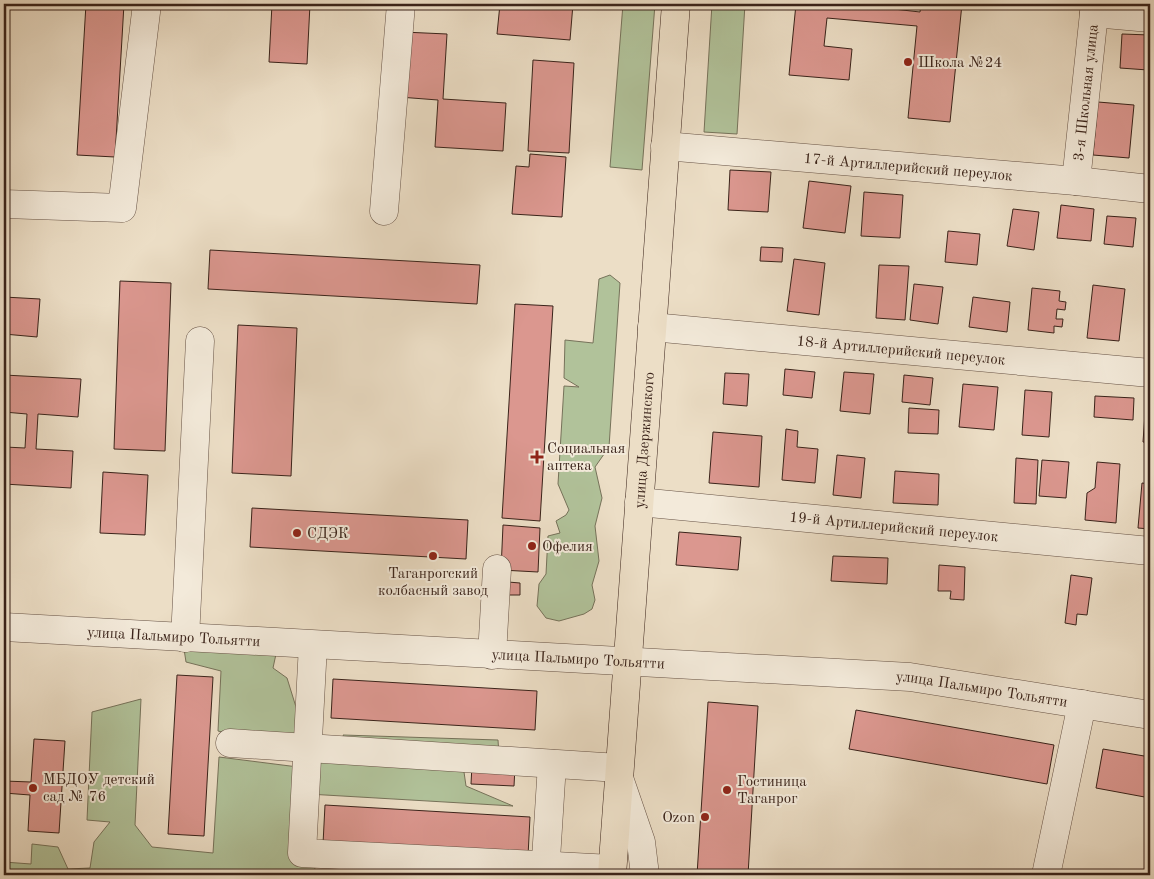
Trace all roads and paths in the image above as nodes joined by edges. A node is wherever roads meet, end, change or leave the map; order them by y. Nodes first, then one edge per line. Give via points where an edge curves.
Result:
1 (147, 4) edge
2 (401, 4) edge
3 (676, 4) edge
4 (1095, 8) edge
5 (1150, 18) edge
6 (666, 146) junction
7 (1076, 181) junction
8 (1150, 189) edge
9 (4, 204) edge
10 (384, 211) dead end
11 (652, 327) junction
12 (200, 341) dead end
13 (1150, 373) edge
14 (639, 502) junction
15 (1150, 551) edge
16 (496, 569) dead end
17 (4, 627) edge
18 (186, 638) junction
19 (313, 645) junction
20 (492, 655) junction
21 (627, 662) junction
22 (1082, 704) junction
23 (1150, 715) edge
24 (230, 743) dead end
25 (308, 748) junction
26 (552, 764) junction
27 (619, 773) junction
28 (545, 870) edge
29 (612, 872) edge
30 (645, 875) edge
31 (1046, 875) edge

1 - 9 street via 122,208
2 - 10 street
3 - 6 main road, улица Дзержинского
4 - 5 street
4 - 7 street, 3-я Школьная улица
6 - 7 street, 17-й Артиллерийский переулок
6 - 11 main road, улица Дзержинского
7 - 8 street, 17-й Артиллерийский переулок
11 - 13 street, 18-й Артиллерийский переулок
11 - 14 main road, улица Дзержинского
12 - 18 street
14 - 15 street, 19-й Артиллерийский переулок
14 - 21 main road, улица Дзержинского
16 - 20 street
17 - 18 street, улица Пальмиро Тольятти
18 - 19 street, улица Пальмиро Тольятти
19 - 20 street, улица Пальмиро Тольятти
19 - 25 street
20 - 21 street, улица Пальмиро Тольятти
21 - 22 street, улица Пальмиро Тольятти via 910,677
21 - 27 main road, улица Дзержинского
22 - 23 street, улица Пальмиро Тольятти
22 - 31 street
24 - 25 street
25 - 26 street
25 - 28 street via 302,852
26 - 27 street
26 - 28 street
27 - 29 main road, улица Дзержинского
27 - 30 street via 641,842
28 - 29 street

